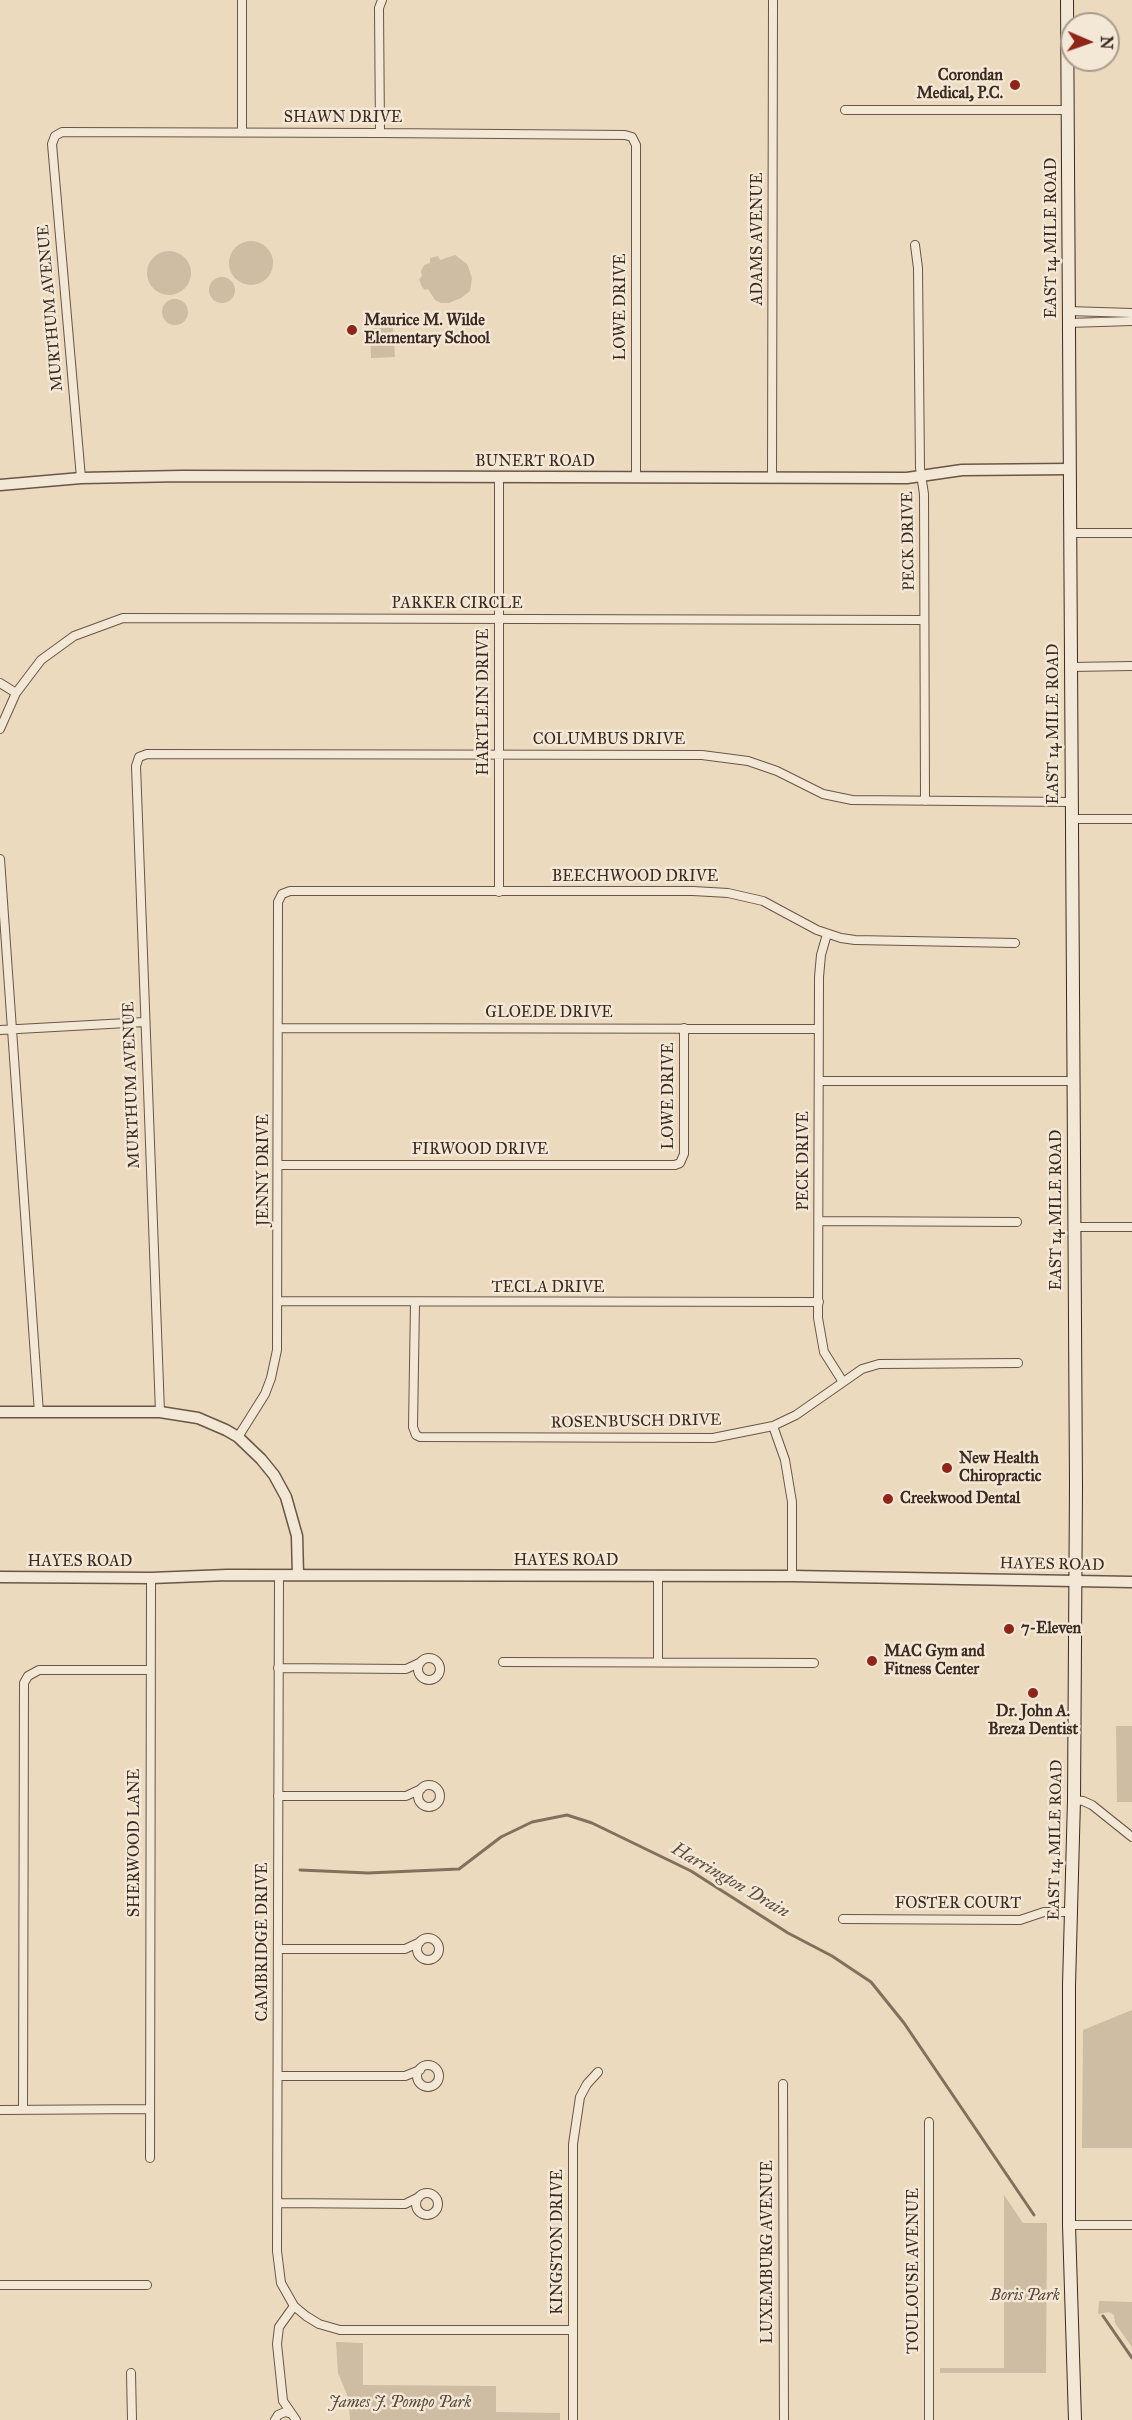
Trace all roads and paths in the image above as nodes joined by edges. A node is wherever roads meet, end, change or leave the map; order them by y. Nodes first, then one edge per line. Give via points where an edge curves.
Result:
1 (242, 0) edge
2 (382, 0) edge
3 (773, 0) edge
4 (1067, 0) edge
5 (845, 110) dead end
6 (1068, 110) junction
7 (242, 132) junction
8 (380, 133) junction
9 (55, 136) joint
10 (632, 137) joint
11 (915, 245) dead end
12 (1132, 313) edge
13 (1068, 317) junction
14 (1132, 321) edge
15 (1069, 469) junction
16 (499, 477) junction
17 (636, 477) junction
18 (772, 477) junction
19 (922, 477) junction
20 (81, 478) junction
21 (0, 485) edge
22 (1070, 533) junction
23 (1132, 533) edge
24 (499, 619) junction
25 (924, 620) junction
26 (1132, 666) edge
27 (1070, 667) junction
28 (0, 683) edge
29 (16, 693) junction
30 (0, 729) edge
31 (499, 755) junction
32 (139, 757) joint
33 (924, 801) junction
34 (1071, 802) junction
35 (1071, 819) junction
36 (1132, 819) edge
37 (0, 859) edge
38 (499, 892) junction
39 (282, 894) joint
40 (827, 934) junction
41 (1014, 943) dead end
42 (145, 1022) junction
43 (279, 1028) junction
44 (684, 1028) junction
45 (13, 1029) junction
46 (819, 1029) junction
47 (0, 1030) edge
48 (819, 1081) junction
49 (1073, 1081) junction
50 (680, 1163) joint
51 (279, 1165) junction
52 (819, 1221) junction
53 (1017, 1222) dead end
54 (1073, 1227) junction
55 (1132, 1227) edge
56 (279, 1301) junction
57 (819, 1302) junction
58 (415, 1303) junction
59 (1018, 1363) dead end
60 (843, 1382) junction
61 (0, 1412) edge
62 (160, 1412) junction
63 (39, 1413) junction
64 (773, 1426) junction
65 (238, 1437) junction
66 (279, 1575) junction
67 (298, 1575) junction
68 (792, 1576) junction
69 (0, 1577) edge
70 (658, 1577) junction
71 (151, 1578) junction
72 (1075, 1581) junction
73 (1132, 1582) edge
74 (421, 1662) junction
75 (503, 1662) dead end
76 (658, 1662) junction
77 (813, 1663) dead end
78 (279, 1668) junction
79 (406, 1669) junction
80 (150, 1670) junction
81 (420, 1675) junction
82 (421, 1789) junction
83 (278, 1796) junction
84 (406, 1796) junction
85 (1074, 1800) junction
86 (420, 1802) junction
87 (1132, 1837) edge
88 (1072, 1912) junction
89 (843, 1919) dead end
90 (420, 1942) junction
91 (278, 1949) junction
92 (405, 1949) junction
93 (419, 1955) junction
94 (420, 2070) junction
95 (598, 2072) dead end
96 (278, 2076) junction
97 (405, 2076) junction
98 (419, 2082) junction
99 (783, 2084) dead end
100 (150, 2109) junction
101 (0, 2110) edge
102 (24, 2110) junction
103 (929, 2122) dead end
104 (150, 2158) dead end
105 (419, 2197) junction
106 (278, 2203) junction
107 (405, 2204) junction
108 (419, 2210) junction
109 (1069, 2225) junction
110 (1132, 2225) edge
111 (0, 2285) edge
112 (147, 2285) dead end
113 (294, 2306) junction
114 (573, 2330) junction
115 (131, 2373) dead end
116 (283, 2401) junction
117 (294, 2417) edge
118 (276, 2418) edge
119 (132, 2420) edge
120 (573, 2420) edge
121 (784, 2420) edge
122 (929, 2420) edge
123 (1075, 2420) edge

1 - 7 street
2 - 8 street
3 - 18 street, ADAMS AVENUE
4 - 6 main road, EAST 14 MILE ROAD
5 - 6 street
6 - 13 main road, EAST 14 MILE ROAD
7 - 8 street, SHAWN DRIVE
7 - 9 street, SHAWN DRIVE via 62,132
8 - 10 street, SHAWN DRIVE
9 - 20 street, MURTHUM AVENUE via 52,144
10 - 17 street, LOWE DRIVE via 636,145
11 - 19 street, PECK DRIVE
12 - 13 street
13 - 14 street
13 - 15 main road, EAST 14 MILE ROAD
15 - 19 street, BUNERT ROAD via 962,470
15 - 22 main road, EAST 14 MILE ROAD
16 - 17 street, BUNERT ROAD
16 - 20 street, BUNERT ROAD
16 - 24 street, HARTLEIN DRIVE
17 - 18 street, BUNERT ROAD
18 - 19 street, BUNERT ROAD
19 - 25 street, PECK DRIVE
20 - 21 street, BUNERT ROAD
22 - 23 street
22 - 27 main road, EAST 14 MILE ROAD
24 - 25 street, PARKER CIRCLE
24 - 29 street, PARKER CIRCLE via 123,618 56,647
24 - 31 street, HARTLEIN DRIVE
25 - 33 street, PECK DRIVE
26 - 27 street
27 - 34 main road, EAST 14 MILE ROAD
28 - 29 street
29 - 30 street, PARKER CIRCLE
31 - 32 street, COLUMBUS DRIVE
31 - 33 street, COLUMBUS DRIVE via 727,756 765,766 834,797
31 - 38 street, HARTLEIN DRIVE
32 - 42 street, MURTHUM AVENUE via 136,766
33 - 34 street, COLUMBUS DRIVE
34 - 35 main road, EAST 14 MILE ROAD
35 - 36 street
35 - 49 main road, EAST 14 MILE ROAD
37 - 45 street
38 - 39 street, BEECHWOOD DRIVE
38 - 40 street, BEECHWOOD DRIVE via 728,893 763,901
39 - 43 street, JENNY DRIVE via 278,902
40 - 41 street, BEECHWOOD DRIVE via 855,940
40 - 46 street, PECK DRIVE via 819,976
42 - 45 street
42 - 62 street, MURTHUM AVENUE
43 - 44 street, GLOEDE DRIVE
43 - 51 street, JENNY DRIVE
44 - 46 street, GLOEDE DRIVE
44 - 50 street, LOWE DRIVE via 684,1154
45 - 47 street
45 - 63 street
46 - 48 street, PECK DRIVE
48 - 49 street
48 - 52 street, PECK DRIVE
49 - 54 main road, EAST 14 MILE ROAD
50 - 51 street, FIRWOOD DRIVE
51 - 56 street, JENNY DRIVE
52 - 53 street
52 - 57 street, PECK DRIVE
54 - 55 street
54 - 72 main road, EAST 14 MILE ROAD
56 - 58 street, TECLA DRIVE
56 - 65 street, JENNY DRIVE via 277,1350 271,1378 254,1416
57 - 58 street, TECLA DRIVE
57 - 60 street, PECK DRIVE via 824,1352
58 - 64 street, ROSENBUSCH DRIVE via 416,1435 713,1438
59 - 60 street, ROSENBUSCH DRIVE via 879,1364 862,1369
60 - 64 street, ROSENBUSCH DRIVE
61 - 63 street
62 - 63 street
62 - 65 street via 198,1418
64 - 68 street via 785,1460 792,1502
65 - 67 street via 274,1475 286,1497 297,1536
66 - 67 street, HAYES ROAD
66 - 71 street, HAYES ROAD
66 - 78 street, CAMBRIDGE DRIVE
67 - 70 street, HAYES ROAD
68 - 70 street, HAYES ROAD
68 - 72 street, HAYES ROAD
69 - 71 street, HAYES ROAD
70 - 76 street
71 - 80 street, SHERWOOD LANE
72 - 73 street, HAYES ROAD
72 - 85 main road, EAST 14 MILE ROAD
74 - 79 street
74 - 81 street
74 - 81 street via 434,1659 439,1671 429,1679
75 - 76 street
76 - 77 street
78 - 79 street
78 - 83 street, CAMBRIDGE DRIVE
79 - 81 street
80 - 100 street, SHERWOOD LANE
80 - 102 street via 39,1670 24,1683
82 - 84 street
82 - 86 street
82 - 86 street via 430,1786 439,1795 432,1806
83 - 84 street
83 - 91 street, CAMBRIDGE DRIVE
84 - 86 street
85 - 87 street via 1092,1804
85 - 88 main road, EAST 14 MILE ROAD
88 - 89 street, FOSTER COURT via 1044,1912 1020,1920
88 - 109 main road, EAST 14 MILE ROAD
90 - 92 street
90 - 93 street
90 - 93 street via 433,1939 438,1951 428,1960
91 - 92 street
91 - 96 street, CAMBRIDGE DRIVE
92 - 93 street
94 - 97 street
94 - 98 street
94 - 98 street via 433,2067 438,2079 428,2087
95 - 114 street, KINGSTON DRIVE via 583,2091 575,2127
96 - 97 street
96 - 106 street, CAMBRIDGE DRIVE
97 - 98 street
99 - 121 street, LUXEMBURG AVENUE
100 - 102 street
100 - 104 street, SHERWOOD LANE
101 - 102 street
103 - 122 street, TOULOUSE AVENUE
105 - 107 street
105 - 108 street
105 - 108 street via 432,2194 438,2206 431,2214
106 - 107 street
106 - 113 street, CAMBRIDGE DRIVE via 278,2268 281,2283
107 - 108 street
109 - 110 street
109 - 123 main road, EAST 14 MILE ROAD
111 - 112 street
113 - 114 street via 319,2324 340,2330
113 - 116 street via 283,2319 277,2336
114 - 120 street, KINGSTON DRIVE
115 - 119 street
116 - 117 street
116 - 118 street
117 - 118 street via 285,2412

